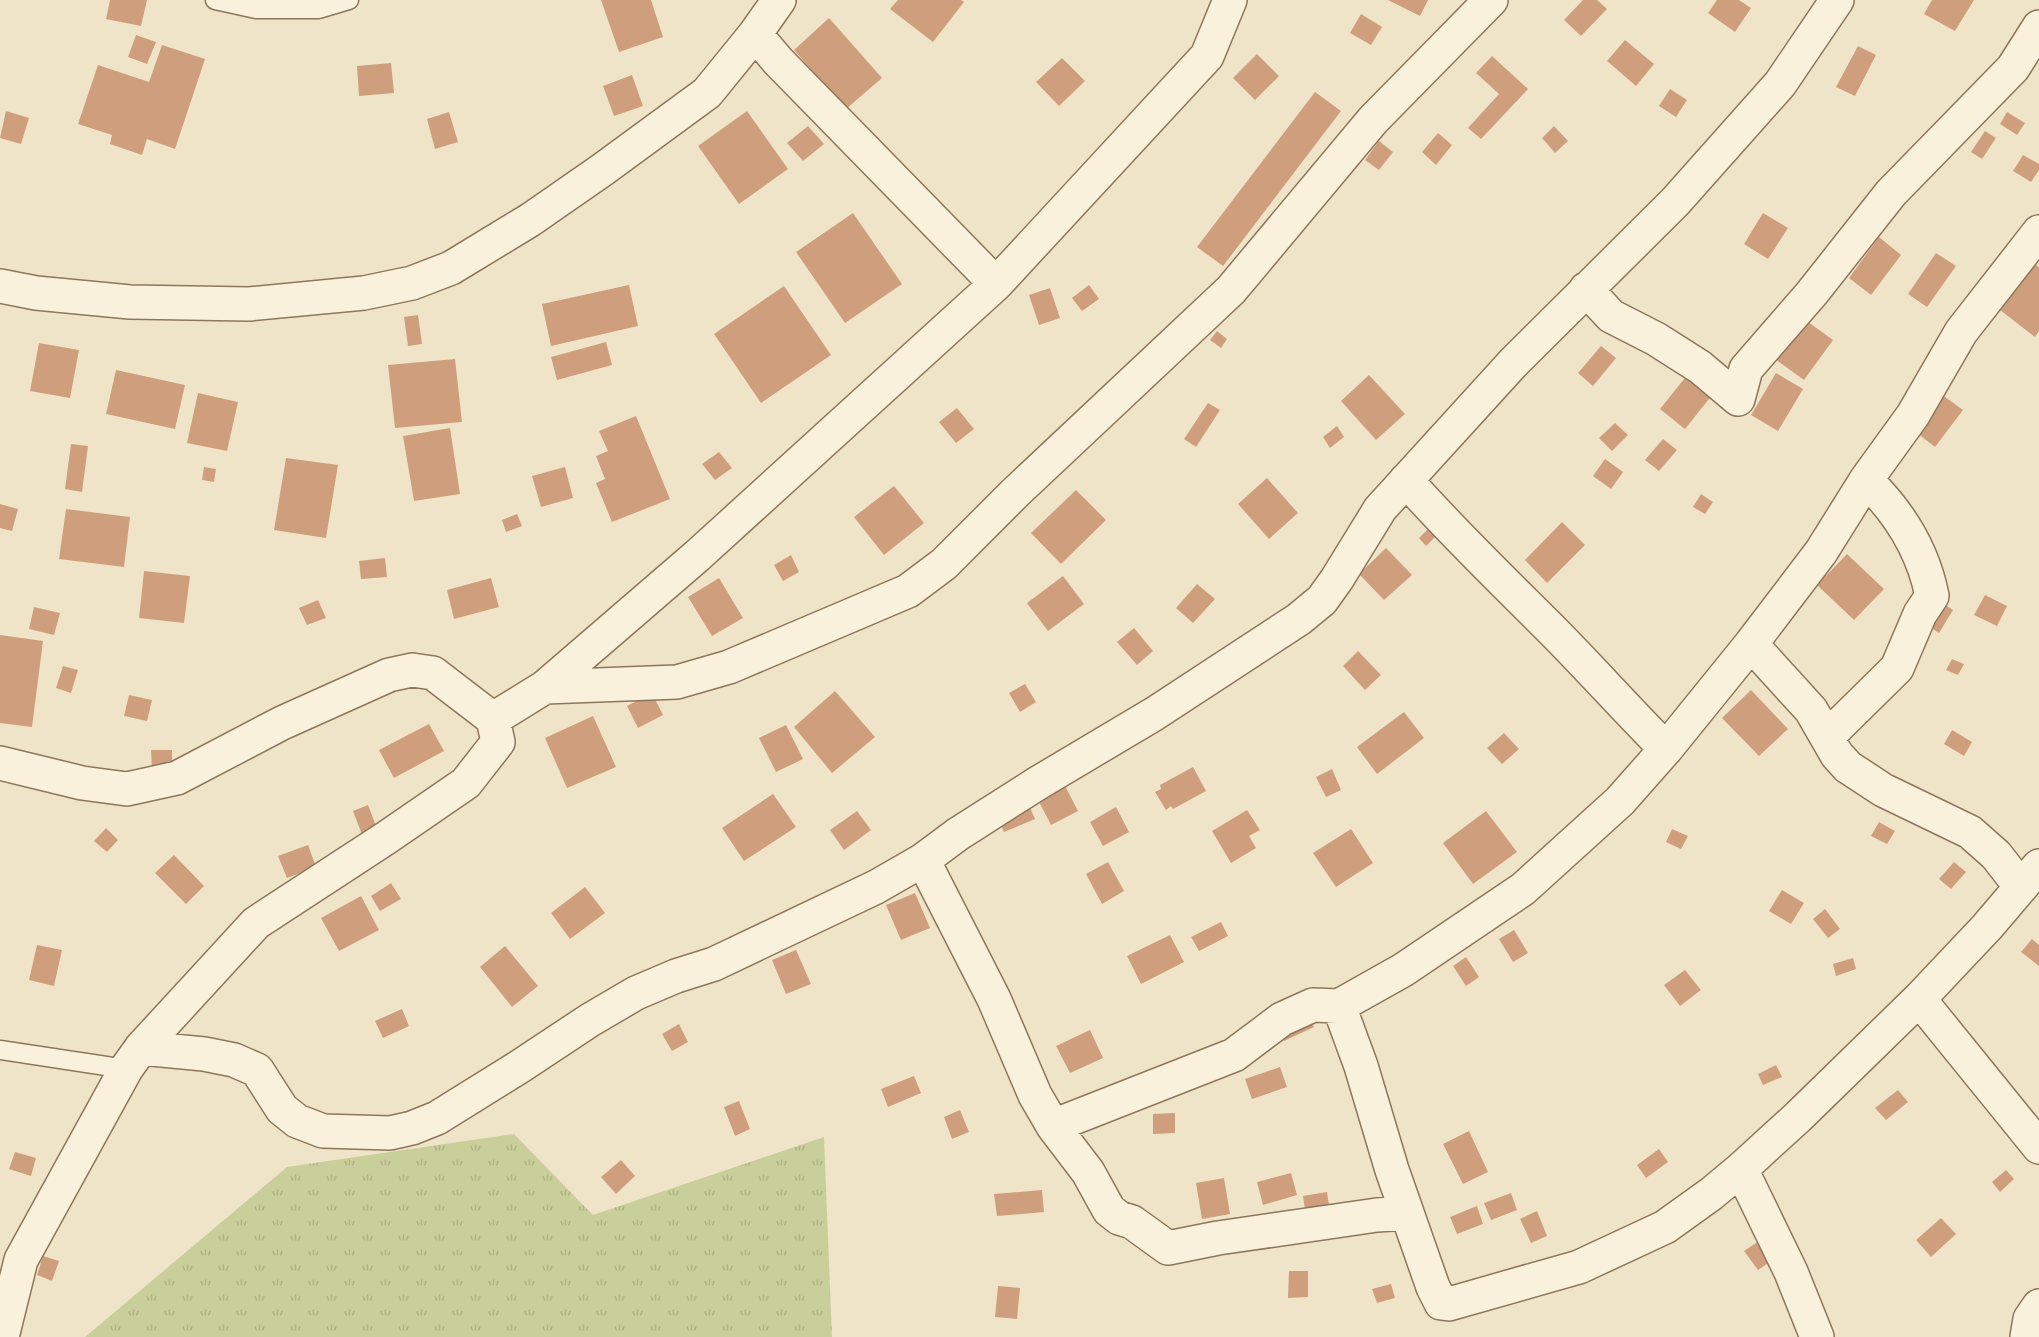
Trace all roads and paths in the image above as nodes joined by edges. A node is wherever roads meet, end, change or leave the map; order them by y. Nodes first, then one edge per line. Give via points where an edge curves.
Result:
1 (215, 0) edge
2 (349, 0) edge
3 (780, 0) edge
4 (1230, 0) edge
5 (1491, 0) edge
6 (1828, 6) edge
7 (2039, 27) edge
8 (755, 34) junction
9 (2036, 244) edge
10 (996, 284) junction
11 (0, 286) edge
12 (1586, 289) junction
13 (1406, 480) junction
14 (1866, 480) junction
15 (1750, 644) junction
16 (545, 687) junction
17 (494, 719) junction
18 (1828, 736) junction
19 (1666, 749) junction
20 (0, 763) edge
21 (923, 860) junction
22 (2030, 876) edge
23 (1919, 999) junction
24 (1339, 1006) junction
25 (0, 1050) edge
26 (133, 1059) junction
27 (1053, 1126) junction
28 (2039, 1147) edge
29 (1741, 1169) junction
30 (1407, 1213) junction
31 (2039, 1306) edge
32 (2, 1337) edge
33 (1817, 1337) edge
34 (2027, 1337) edge

1 - 2 lane via 256,9 319,9
3 - 8 street
4 - 10 street via 1207,56
5 - 16 street via 1373,120 1231,290 944,564 908,591 729,667 677,682
6 - 12 street via 1780,84 1676,202
7 - 12 street via 2013,68 1891,193 1746,369 1738,399 1656,339 1611,316
8 - 10 street
8 - 11 street via 707,93 602,170 451,268 412,283 364,293 249,304 130,303
9 - 14 street via 1961,333 1913,415
10 - 16 street via 697,556
12 - 13 street
13 - 19 street
13 - 21 street via 1380,509 1322,600 1299,619 1154,714 958,834
14 - 15 street via 1821,552
14 - 18 street via 1888,501 1904,525 1928,572 1932,596 1896,668
15 - 18 street via 1811,710
15 - 19 street
16 - 17 street
17 - 20 street via 433,673 412,670 389,675 282,723 177,778 127,789 82,783
17 - 26 street via 498,742 466,783 256,922
18 - 22 street via 1848,767 1883,790 1970,832 1996,855
19 - 24 street via 1620,801 1523,889 1403,970
21 - 26 street via 714,964 636,993 437,1118 412,1128 390,1133 323,1131 297,1121 282,1109 257,1070 234,1060 204,1054
21 - 27 street
22 - 23 street
23 - 28 street
23 - 29 street
24 - 27 street via 1313,1005 1282,1019 1234,1055
24 - 30 street
25 - 26 lane
26 - 32 street via 21,1260
27 - 30 street via 1088,1172 1109,1210 1168,1248
29 - 30 street via 1665,1227 1579,1267 1449,1304 1441,1303 1437,1297
29 - 33 street via 1791,1272
31 - 34 street via 2030,1319

